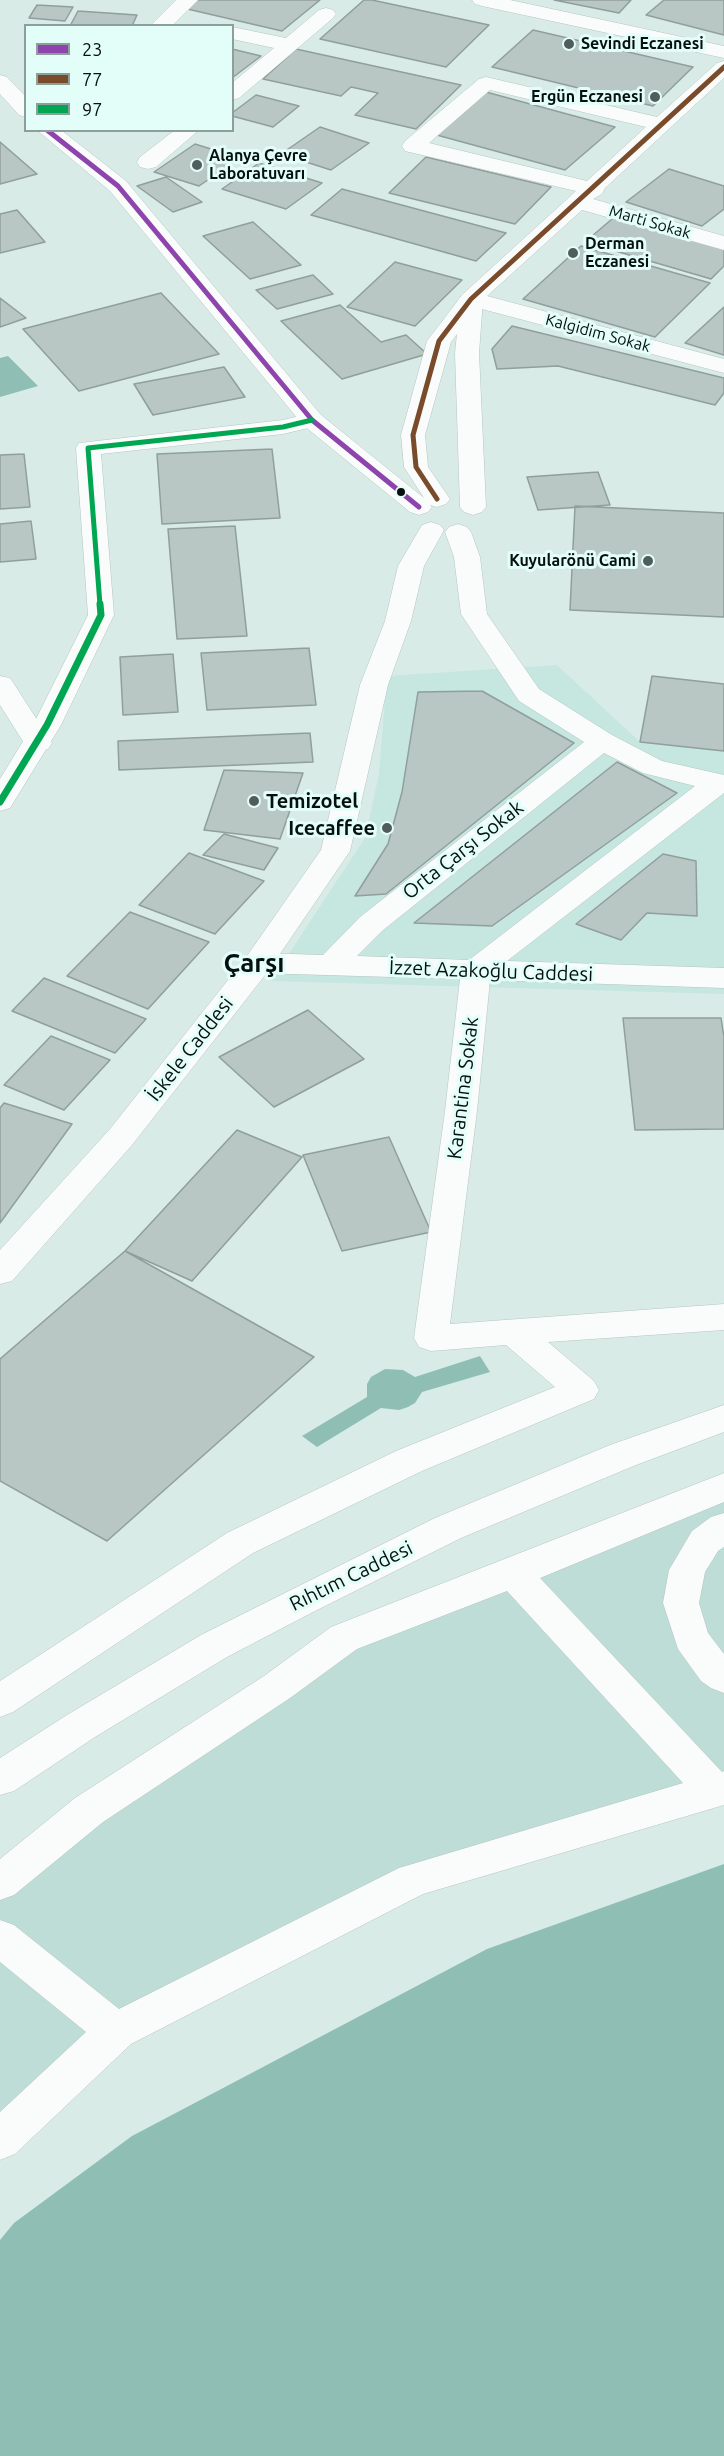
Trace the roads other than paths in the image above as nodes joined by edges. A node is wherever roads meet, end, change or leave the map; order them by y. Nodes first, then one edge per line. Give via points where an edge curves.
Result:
1 (188, 0) edge
2 (482, 0) edge
3 (326, 14) dead end
4 (164, 22) edge
5 (188, 23) dead end
6 (234, 33) edge
7 (290, 45) junction
8 (723, 65) edge
9 (0, 81) edge
10 (234, 92) edge
11 (24, 109) edge
12 (660, 124) junction
13 (50, 132) edge
14 (186, 132) edge
15 (148, 162) dead end
16 (585, 195) junction
17 (724, 243) edge
18 (471, 299) junction
19 (724, 366) edge
20 (312, 420) junction
21 (473, 507) junction
22 (436, 517) junction
23 (0, 684) edge
24 (602, 741) junction
25 (38, 743) junction
26 (720, 783) edge
27 (0, 802) edge
28 (258, 963) junction
29 (330, 966) junction
30 (476, 970) junction
31 (724, 978) edge
32 (0, 1272) edge
33 (724, 1317) edge
34 (514, 1333) junction
35 (724, 1419) edge
36 (724, 1487) edge
37 (724, 1527) edge
38 (513, 1573) junction
39 (724, 1677) edge
40 (0, 1701) edge
41 (0, 1779) edge
42 (720, 1789) edge
43 (0, 1882) edge
44 (0, 1938) edge
45 (116, 2031) junction
46 (0, 2140) edge

1 - 4 street
2 - 8 street
3 - 7 street
4 - 5 street
6 - 7 street
7 - 10 street
8 - 12 street
9 - 11 street
12 - 16 street
12 - 16 street, Marti Sokak via 486,83 413,146
13 - 20 street via 118,186
14 - 15 street
16 - 17 street, Marti Sokak
16 - 18 street
18 - 19 street, Kalgidim Sokak
18 - 21 street via 467,353
18 - 22 street via 440,341 413,435 416,467
20 - 22 street
20 - 25 street via 283,427 88,448 101,615
21 - 22 street via 458,499
21 - 22 street, İskele Caddesi via 476,521
22 - 24 street via 467,557 474,614 529,695
22 - 28 street, İskele Caddesi via 411,566 398,621 374,685 335,851
23 - 25 street
24 - 26 street via 653,767
24 - 29 street, Orta Çarşı Sokak via 371,924
25 - 27 street
26 - 30 street
28 - 29 street, İzzet Azakoğlu Caddesi
28 - 32 street, İskele Caddesi via 121,1137
29 - 30 street, İzzet Azakoğlu Caddesi
30 - 31 street, İzzet Azakoğlu Caddesi
30 - 34 street, Karantina Sokak via 431,1338
33 - 34 street
34 - 40 street via 582,1390 409,1461 240,1543
35 - 41 street, Rıhtım Caddesi via 623,1455 448,1528 309,1597 214,1646
36 - 38 street
37 - 39 street via 705,1542 687,1570 681,1603 691,1638 714,1670
38 - 42 street
38 - 43 street via 344,1638 277,1688 89,1810
42 - 45 street via 413,1880
44 - 45 street
45 - 46 street

